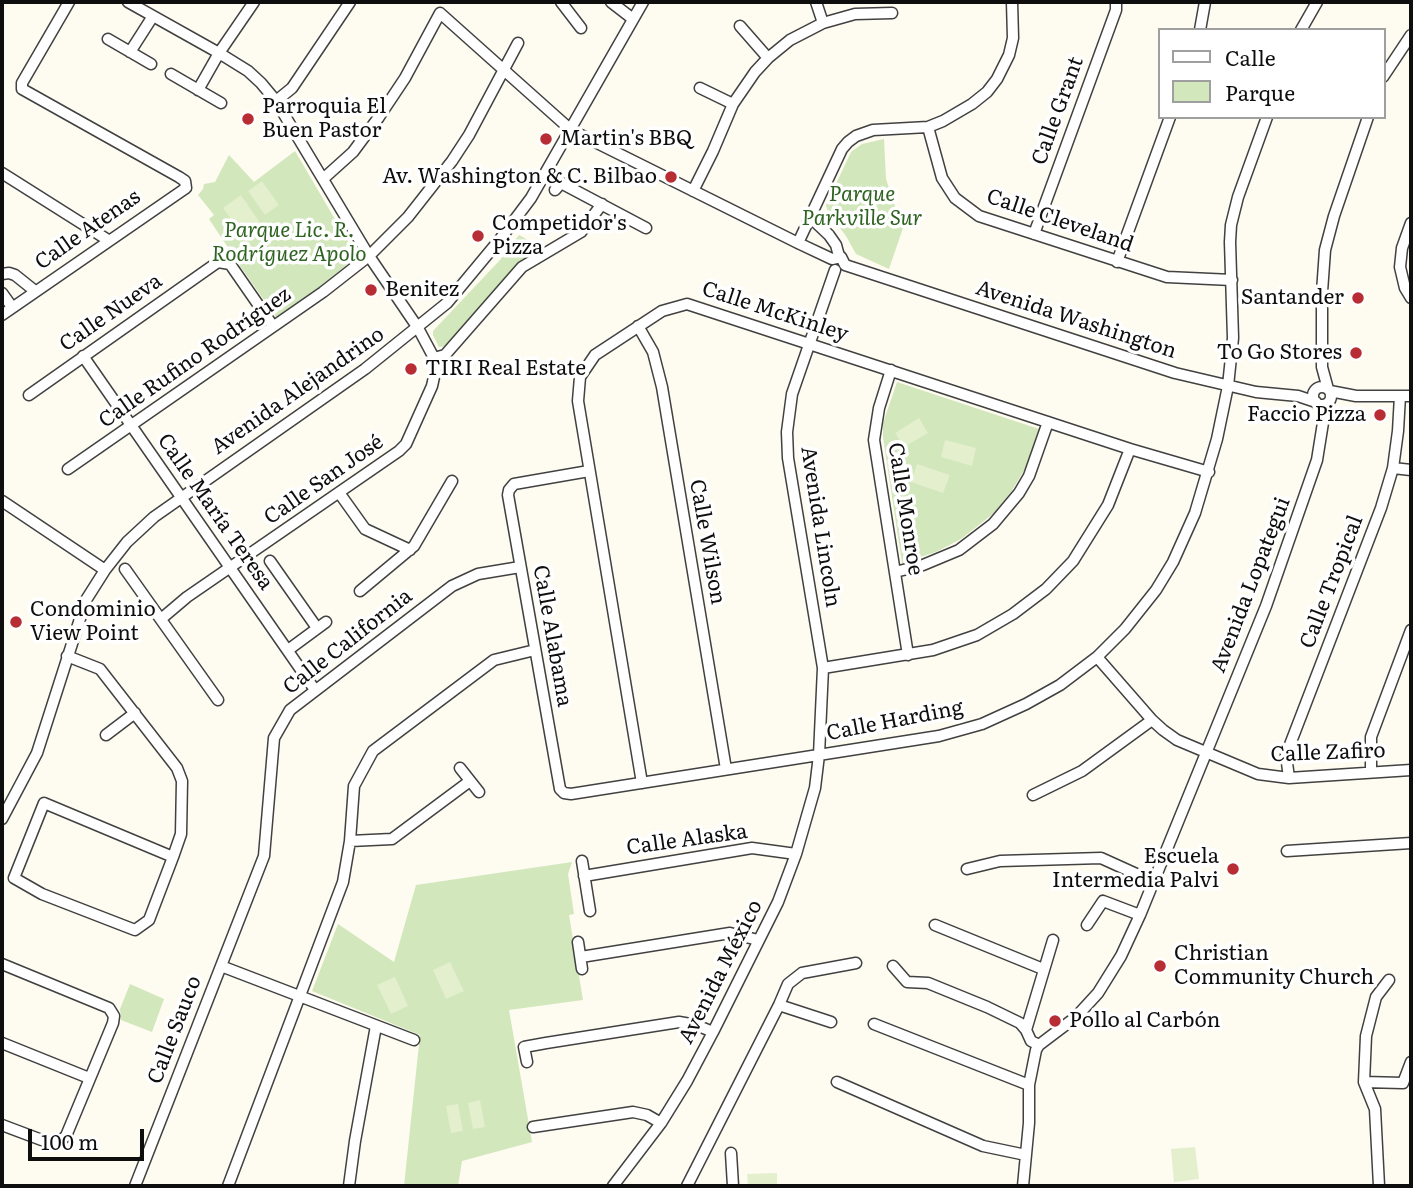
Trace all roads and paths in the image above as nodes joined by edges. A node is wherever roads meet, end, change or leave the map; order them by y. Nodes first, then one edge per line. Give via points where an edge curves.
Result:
1 (69, 2) edge
2 (128, 2) edge
3 (254, 2) edge
4 (350, 2) edge
5 (561, 2) edge
6 (611, 2) edge
7 (643, 2) edge
8 (816, 2) edge
9 (1012, 2) edge
10 (1116, 2) edge
11 (1205, 2) edge
12 (1317, 2) edge
13 (892, 13) dead end
14 (153, 16) junction
15 (633, 19) junction
16 (823, 23) junction
17 (740, 26) dead end
18 (581, 28) dead end
19 (1200, 28) edge
20 (1302, 28) edge
21 (1411, 35) edge
22 (108, 39) dead end
23 (518, 43) dead end
24 (130, 52) junction
25 (219, 53) junction
26 (768, 58) junction
27 (150, 64) dead end
28 (503, 70) junction
29 (1385, 73) edge
30 (171, 74) dead end
31 (700, 88) dead end
32 (198, 90) junction
33 (276, 101) junction
34 (221, 103) dead end
35 (733, 104) junction
36 (1169, 119) edge
37 (1266, 119) edge
38 (1367, 119) edge
39 (928, 127) junction
40 (571, 130) junction
41 (2, 173) edge
42 (323, 179) junction
43 (555, 190) dead end
44 (693, 191) junction
45 (602, 204) junction
46 (810, 217) junction
47 (1411, 227) edge
48 (646, 228) dead end
49 (1034, 234) junction
50 (108, 240) junction
51 (798, 243) junction
52 (369, 256) junction
53 (1117, 262) junction
54 (838, 263) junction
55 (2, 274) edge
56 (1232, 281) junction
57 (35, 291) junction
58 (2, 293) edge
59 (1411, 298) edge
60 (12, 307) junction
61 (2, 314) edge
62 (273, 326) junction
63 (638, 326) junction
64 (418, 328) junction
65 (808, 342) junction
66 (83, 356) junction
67 (434, 358) junction
68 (891, 370) junction
69 (1228, 386) junction
70 (29, 395) dead end
71 (1322, 396) junction
72 (1406, 396) edge
73 (1048, 422) junction
74 (132, 426) junction
75 (1130, 449) junction
76 (1393, 468) junction
77 (68, 469) dead end
78 (1411, 470) edge
79 (590, 471) junction
80 (1209, 472) junction
81 (452, 481) dead end
82 (340, 494) junction
83 (181, 497) junction
84 (2, 501) edge
85 (410, 550) junction
86 (270, 561) dead end
87 (520, 567) junction
88 (125, 569) dead end
89 (231, 569) junction
90 (105, 570) junction
91 (895, 572) junction
92 (360, 591) dead end
93 (160, 619) junction
94 (1411, 630) edge
95 (288, 650) junction
96 (534, 650) junction
97 (908, 655) junction
98 (67, 656) junction
99 (1097, 657) junction
100 (823, 668) junction
101 (315, 690) junction
102 (218, 700) dead end
103 (135, 713) junction
104 (1152, 720) junction
105 (106, 736) dead end
106 (1208, 753) junction
107 (819, 755) junction
108 (460, 768) dead end
109 (726, 769) junction
110 (1411, 770) edge
111 (1371, 772) junction
112 (1289, 778) junction
113 (470, 781) junction
114 (642, 783) junction
115 (479, 793) dead end
116 (564, 793) joint
117 (1033, 795) dead end
118 (2, 819) edge
119 (350, 841) junction
120 (1411, 843) edge
121 (1287, 851) dead end
122 (796, 853) junction
123 (173, 857) junction
124 (582, 861) dead end
125 (967, 869) dead end
126 (584, 876) junction
127 (1154, 882) junction
128 (590, 911) dead end
129 (1140, 915) junction
130 (935, 925) dead end
131 (1087, 925) dead end
132 (758, 940) junction
133 (1053, 940) dead end
134 (578, 942) dead end
135 (581, 957) junction
136 (856, 963) dead end
137 (2, 964) edge
138 (221, 966) junction
139 (893, 966) dead end
140 (582, 969) dead end
141 (1043, 969) junction
142 (1389, 980) dead end
143 (300, 996) junction
144 (779, 1005) junction
145 (831, 1022) dead end
146 (874, 1024) dead end
147 (376, 1026) junction
148 (1026, 1030) junction
149 (713, 1032) junction
150 (414, 1040) dead end
151 (2, 1043) edge
152 (1039, 1045) junction
153 (527, 1062) dead end
154 (1411, 1062) edge
155 (89, 1078) junction
156 (1363, 1082) junction
157 (837, 1083) dead end
158 (1029, 1085) junction
159 (661, 1123) junction
160 (2, 1125) edge
161 (533, 1126) dead end
162 (731, 1153) dead end
163 (1026, 1155) junction
164 (135, 1186) edge
165 (228, 1186) edge
166 (349, 1186) edge
167 (613, 1186) edge
168 (687, 1186) edge
169 (733, 1186) edge
170 (1023, 1186) edge
171 (1379, 1186) edge

1 - 50 street, Calle Atenas via 22,89 185,181 186,188
2 - 14 street
3 - 25 street
4 - 33 street via 292,88
5 - 18 street
6 - 15 street
7 - 15 street, Avenida Alejandrino
8 - 16 street
9 - 39 street via 1013,38 997,79 972,104
10 - 49 street, Calle Grant
11 - 19 street
12 - 20 street
13 - 16 street via 855,14
14 - 24 street
14 - 25 street
15 - 40 street, Avenida Alejandrino
16 - 26 street
17 - 26 street
21 - 29 street
22 - 24 street
23 - 28 street, Calle Rufino Rodríguez
24 - 27 street
25 - 32 street
25 - 33 street via 255,76
26 - 35 street
28 - 40 street, Avenida Washington
28 - 42 street, Avenida Washington via 440,13 380,117 353,152
28 - 52 street, Calle Rufino Rodríguez via 452,161 408,217
30 - 32 street
31 - 35 street
32 - 34 street
33 - 42 street
35 - 44 street
36 - 53 street
37 - 56 street, Calle Harding via 1231,225
38 - 71 street, Avenida Lopategui via 1325,250
39 - 46 street via 873,130 848,142
39 - 49 street, Calle Cleveland via 942,178 955,198 979,216
40 - 44 street, Avenida Washington
40 - 64 street, Avenida Alejandrino via 516,220 447,303
41 - 50 street
42 - 52 street
43 - 45 street via 561,183
44 - 51 street, Avenida Washington
45 - 48 street
45 - 67 street via 581,232 522,267 445,355
46 - 51 street
46 - 54 street via 836,245
47 - 59 street via 1400,267
49 - 53 street, Calle Cleveland
50 - 57 street, Calle Atenas
51 - 54 street, Avenida Washington
52 - 62 street, Calle Rufino Rodríguez
52 - 64 street
53 - 56 street, Calle Cleveland via 1167,277
54 - 65 street, Avenida Lincoln
54 - 69 street, Avenida Washington via 1175,373
55 - 57 street via 15,275
56 - 69 street, Calle Harding
57 - 60 street, Calle Atenas
58 - 60 street
60 - 61 street, Calle Atenas
62 - 66 street, Calle Nueva via 230,264 222,261
62 - 74 street, Calle Rufino Rodríguez
63 - 65 street, Calle McKinley via 662,311 687,304
63 - 79 street, Calle McKinley via 595,355 580,377 578,401
63 - 109 street, Calle Wilson via 653,352 662,387
64 - 67 street
64 - 83 street, Avenida Alejandrino
65 - 68 street, Calle McKinley
65 - 100 street, Avenida Lincoln via 792,394 788,458
66 - 70 street, Calle Nueva
66 - 74 street, Calle María Teresa
67 - 82 street, Calle San José via 432,386 406,444
68 - 73 street, Calle McKinley
68 - 91 street, Calle Monroe via 874,440
69 - 71 street, Avenida Washington
69 - 80 street, Calle Harding
71 - 72 street, Avenida Washington
71 - 106 street, Avenida Lopategui via 1317,460
72 - 76 street, Calle Tropical
73 - 75 street, Calle McKinley
73 - 91 street via 1029,476 993,524 959,550
74 - 77 street, Calle Rufino Rodríguez
74 - 83 street, Calle María Teresa
75 - 80 street, Calle McKinley
75 - 97 street via 1098,524 1073,561 1046,589 996,626 954,644
76 - 78 street
76 - 112 street, Calle Tropical via 1286,755
79 - 87 street, Calle Alabama via 514,484 508,495
79 - 114 street, Calle McKinley
80 - 99 street, Calle Harding via 1185,538 1162,581
81 - 85 street
82 - 85 street via 365,529
82 - 89 street, Calle San José
83 - 89 street, Calle María Teresa
83 - 90 street, Avenida Alejandrino via 141,529
84 - 90 street
85 - 92 street
86 - 95 street via 322,625
87 - 96 street, Calle Alabama
87 - 101 street, Calle California via 478,574 452,586
88 - 93 street
89 - 93 street, Calle San José
89 - 95 street, Calle María Teresa
90 - 98 street, Avenida Alejandrino via 86,600
91 - 97 street, Calle Monroe
93 - 102 street
94 - 111 street via 1371,737
95 - 101 street, Calle María Teresa
96 - 116 street, Calle Alabama
96 - 119 street via 494,660 373,751 354,786
97 - 100 street
98 - 103 street via 100,669
98 - 118 street, Avenida Alejandrino via 37,753
99 - 104 street, Calle Zafiro
99 - 107 street, Calle Harding via 1060,685 982,724 939,736
100 - 107 street, Avenida Lincoln
101 - 138 street, Calle California via 290,710 274,738 264,856
103 - 105 street
103 - 123 street via 182,781 181,834
104 - 106 street, Calle Zafiro via 1177,740
104 - 117 street via 1082,771
106 - 112 street, Calle Zafiro via 1258,774
106 - 127 street, Avenida Lopategui
107 - 109 street, Calle Harding
107 - 122 street, Avenida México via 815,788
108 - 113 street
109 - 114 street, Calle Harding
110 - 111 street, Calle Zafiro
111 - 112 street, Calle Zafiro
113 - 115 street
113 - 119 street via 392,839
114 - 116 street, Calle Harding
119 - 143 street via 343,882
120 - 121 street
122 - 126 street, Calle Alaska via 752,848
122 - 132 street, Avenida México
123 - 123 street via 44,803 14,878 42,894 135,930 149,920
124 - 126 street
125 - 127 street via 1000,861 1101,858
126 - 128 street
127 - 129 street, Avenida Lopategui
129 - 131 street via 1103,901
129 - 152 street, Avenida Lopategui via 1098,993
130 - 141 street
132 - 135 street via 730,933
132 - 149 street, Avenida México
133 - 141 street
134 - 135 street
135 - 140 street
136 - 144 street via 802,973 788,984
137 - 155 street via 112,1011 113,1023
138 - 143 street
138 - 164 street, Calle Sauco
139 - 148 street via 907,982 928,983 1020,1023
141 - 148 street
142 - 156 street via 1376,997 1366,1035
143 - 147 street
143 - 165 street
144 - 145 street
144 - 168 street
146 - 158 street
147 - 150 street
147 - 166 street
148 - 152 street
149 - 153 street via 679,1022 546,1043 524,1047
149 - 159 street, Avenida México
151 - 155 street
152 - 158 street
154 - 156 street via 1403,1083
155 - 160 street via 66,1136 55,1145
156 - 171 street via 1375,1110
157 - 163 street via 982,1146
158 - 163 street
159 - 161 street via 633,1112
159 - 167 street, Avenida México
162 - 169 street
163 - 170 street

